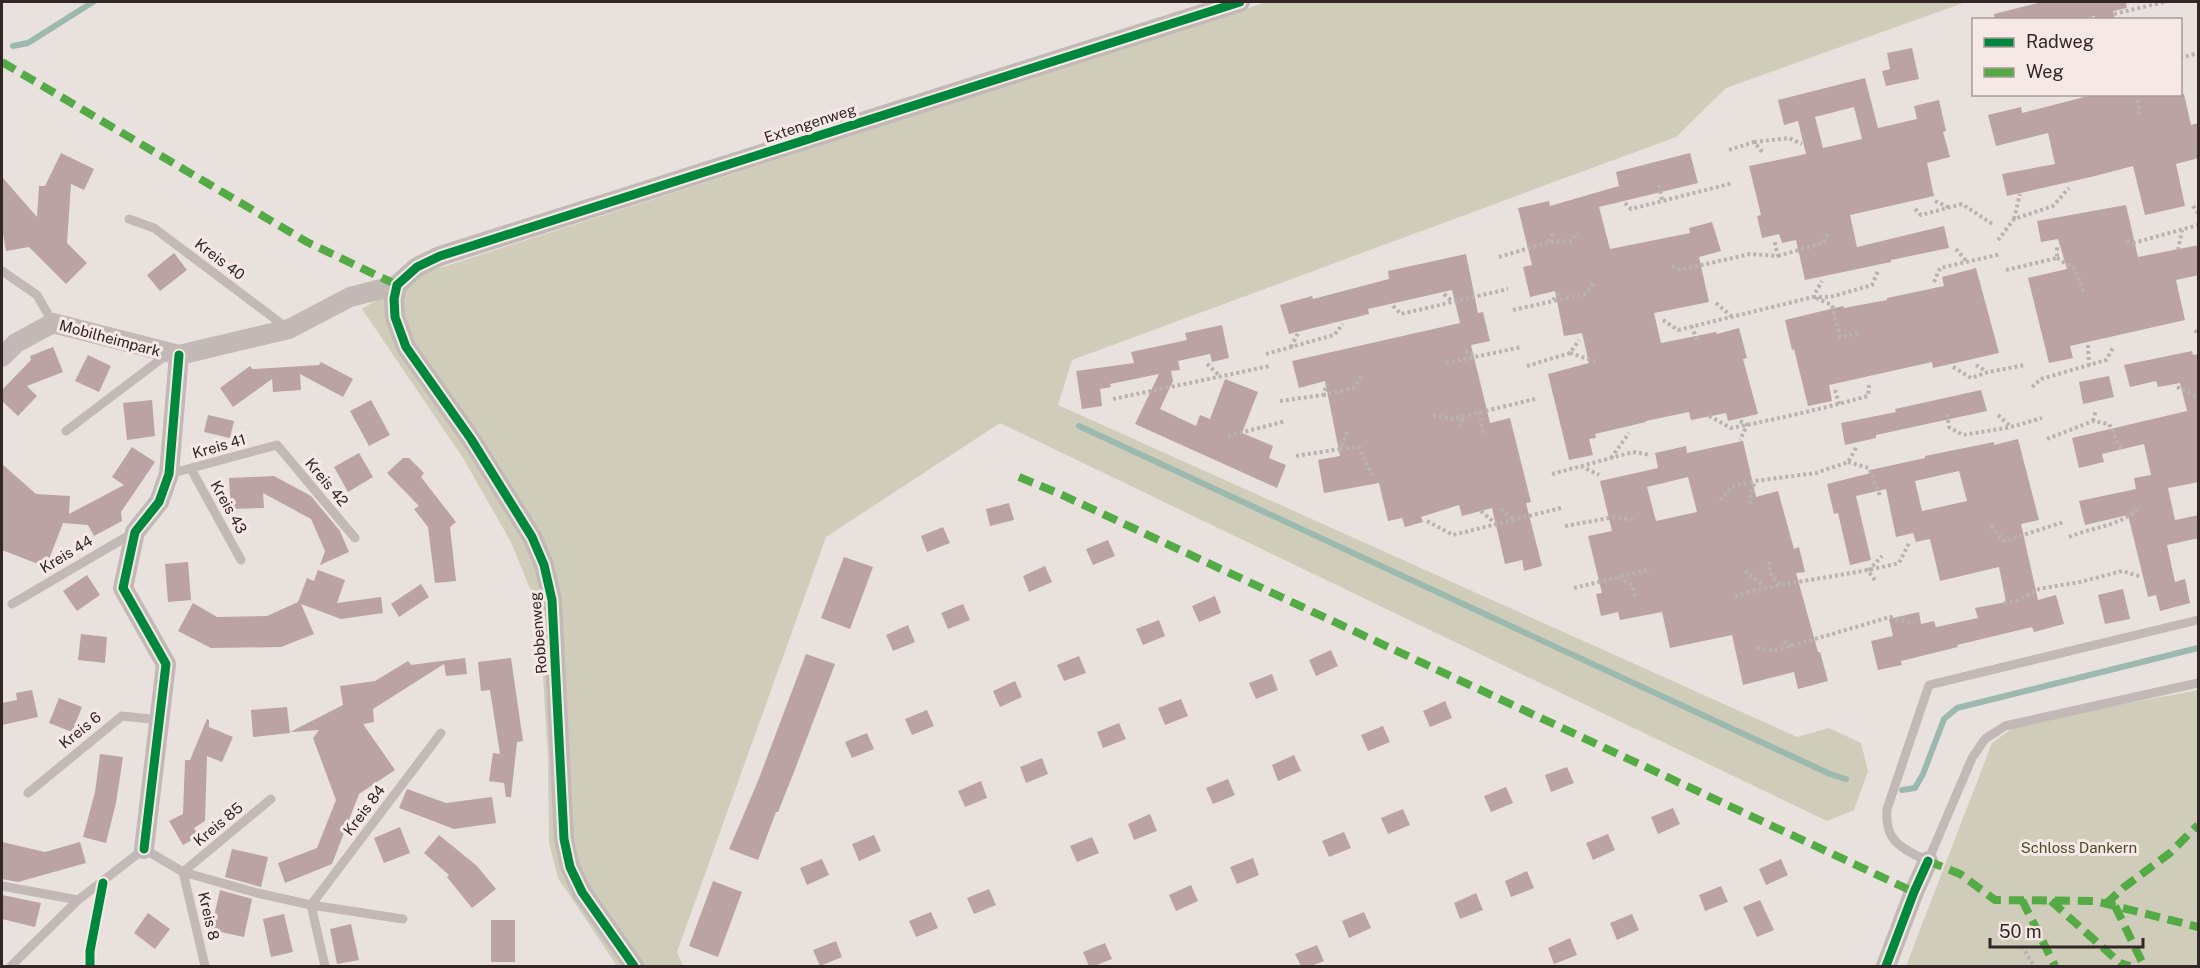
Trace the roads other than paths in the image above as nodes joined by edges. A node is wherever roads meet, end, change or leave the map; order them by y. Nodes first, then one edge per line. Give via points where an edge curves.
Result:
1 (1240, 2) edge
2 (129, 219) dead end
3 (2, 271) edge
4 (397, 285) junction
5 (53, 322) junction
6 (289, 329) junction
7 (174, 354) junction
8 (2, 357) edge
9 (66, 431) dead end
10 (276, 445) joint
11 (191, 469) junction
12 (169, 474) junction
13 (135, 532) junction
14 (355, 538) dead end
15 (241, 560) dead end
16 (12, 604) dead end
17 (2199, 620) edge
18 (2199, 683) edge
19 (160, 720) junction
20 (441, 732) dead end
21 (28, 793) dead end
22 (271, 800) dead end
23 (144, 849) junction
24 (1928, 861) junction
25 (183, 872) junction
26 (2, 886) edge
27 (78, 900) junction
28 (311, 905) junction
29 (403, 919) dead end
30 (10, 966) edge
31 (205, 966) edge
32 (325, 966) edge
33 (634, 966) edge
34 (1886, 966) edge

1 - 4 street, Extengenweg via 440,256 417,267
2 - 6 lane, Kreis 40 via 154,228
3 - 5 lane via 37,295
4 - 6 street, Mobilheimpark via 350,297
4 - 33 street, Robbenweg via 395,317 406,347 471,439 532,537 544,565 552,600 564,839 570,867 582,892
5 - 7 street, Mobilheimpark
5 - 8 street, Mobilheimpark via 16,343
6 - 7 street, Mobilheimpark
7 - 9 lane
7 - 12 street
10 - 11 lane, Kreis 41
10 - 14 lane, Kreis 42
11 - 12 lane, Kreis 41
11 - 15 lane, Kreis 43
12 - 13 street via 159,502
13 - 16 lane, Kreis 44
13 - 19 street via 123,588 166,664
17 - 24 lane via 1929,685 1886,820 1895,842
18 - 24 lane via 2022,720 1995,730 1972,758
19 - 21 lane, Kreis 6 via 122,716
19 - 23 street
20 - 28 lane, Kreis 84
22 - 25 lane, Kreis 85
23 - 25 lane
23 - 27 lane
24 - 34 street
25 - 28 lane
25 - 31 lane, Kreis 8
26 - 27 lane
27 - 30 lane
28 - 29 lane
28 - 32 lane

